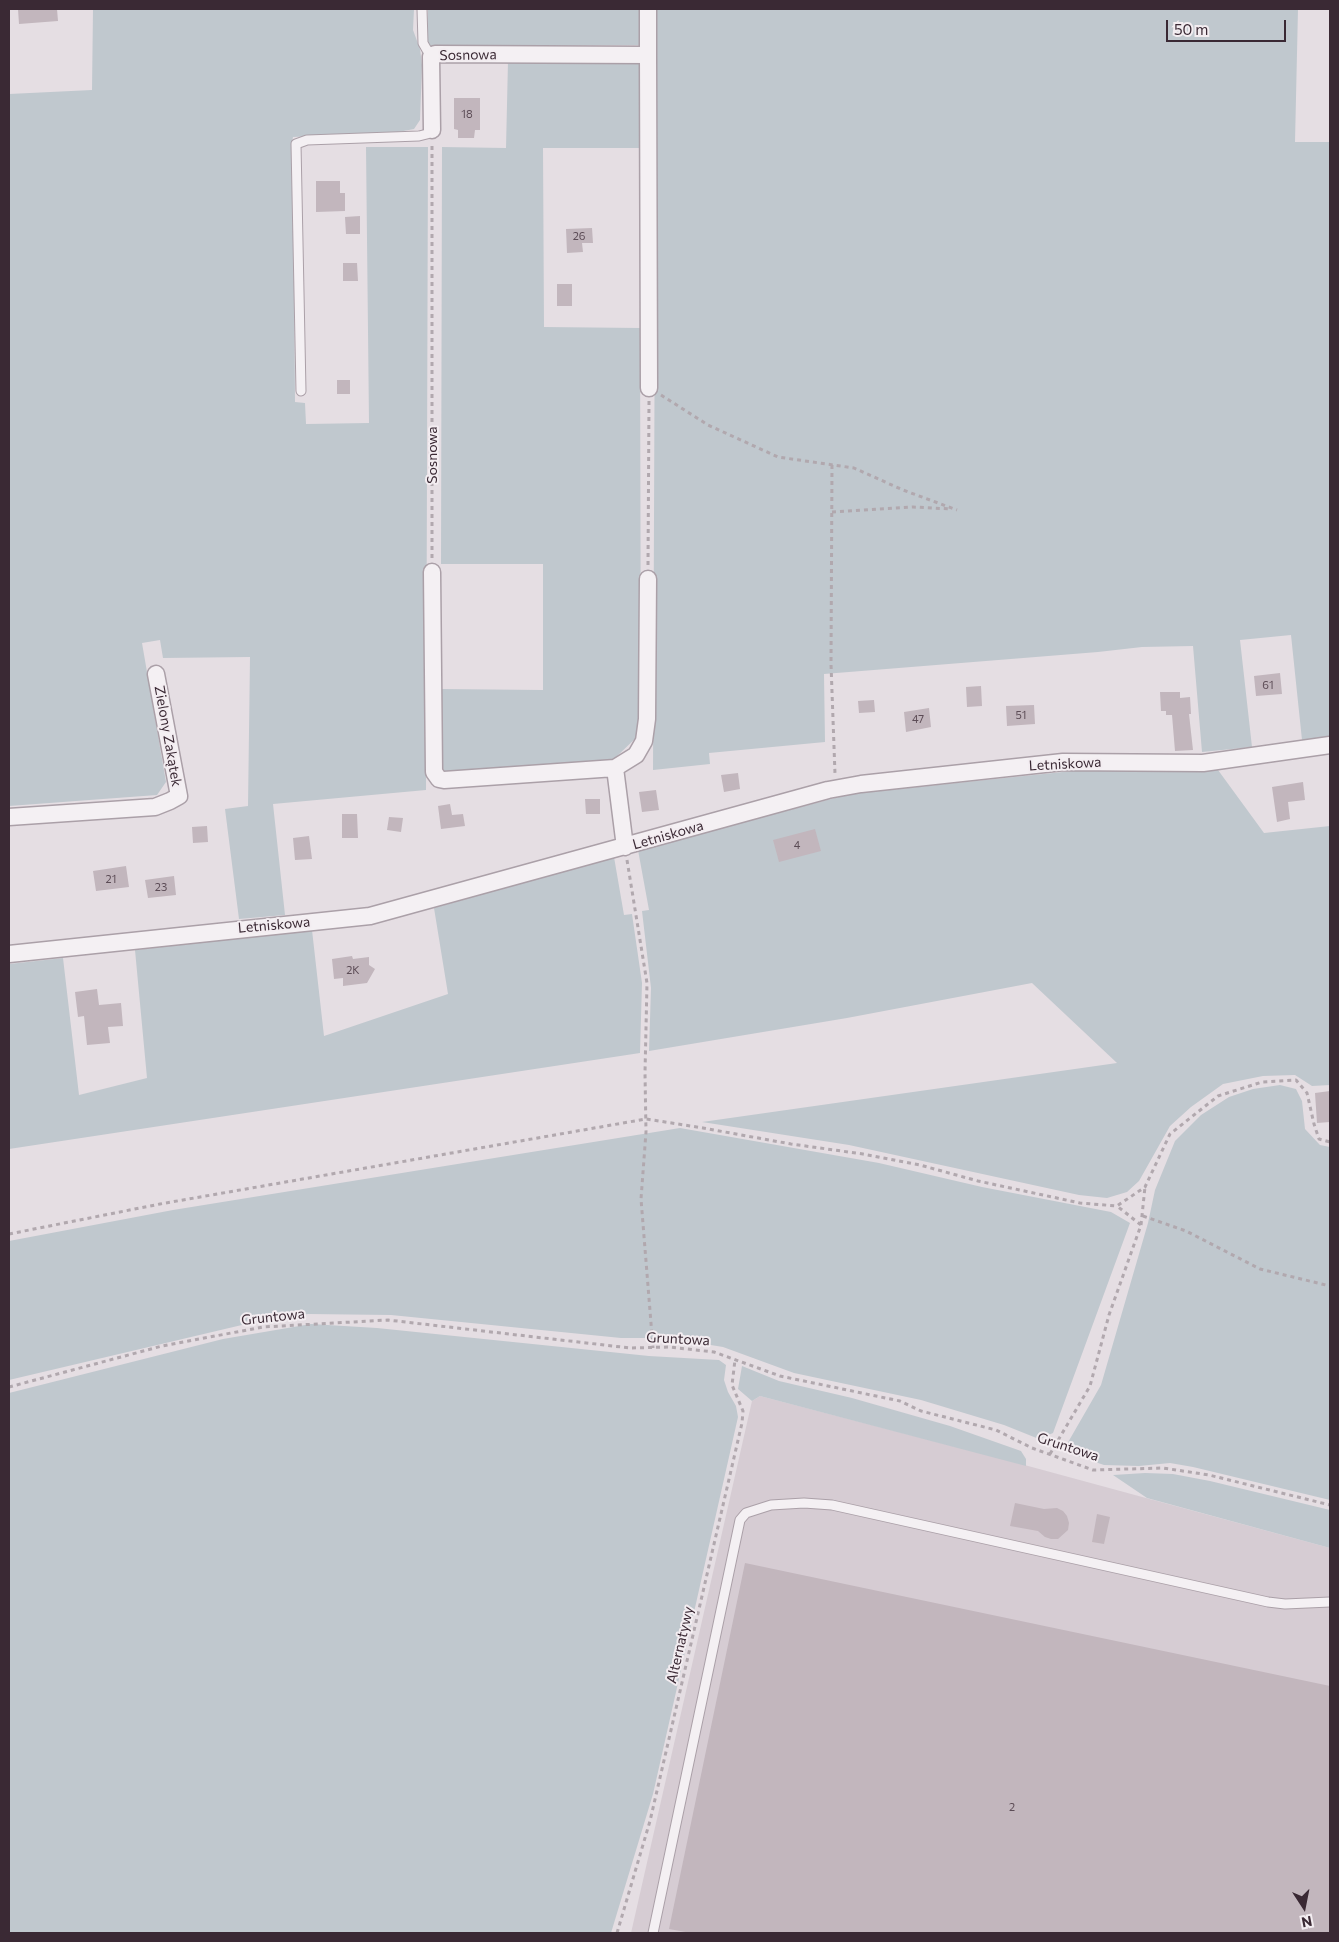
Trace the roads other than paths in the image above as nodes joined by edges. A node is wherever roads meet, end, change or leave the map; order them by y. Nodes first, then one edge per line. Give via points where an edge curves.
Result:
1 (422, 9) edge
2 (648, 9) edge
3 (436, 54) junction
4 (648, 55) junction
5 (432, 130) joint
6 (649, 388) road end
7 (302, 391) dead end
8 (432, 572) road end
9 (648, 579) road end
10 (156, 674) dead end
11 (1330, 745) edge
12 (615, 768) junction
13 (9, 817) edge
14 (625, 847) junction
15 (9, 954) edge
16 (1330, 1602) edge
17 (653, 1933) edge

1 - 3 lane via 424,43 427,50
2 - 4 street
3 - 4 street, Sosnowa
3 - 5 street, Sosnowa via 431,57
4 - 6 street
5 - 7 lane via 419,136 307,140 296,144
8 - 12 street via 436,776 444,780
9 - 12 street via 644,741 636,755
10 - 13 street, Zielony Zakątek via 178,796 154,807
11 - 14 street, Letniskowa via 1203,762 1117,761 1034,765 861,784 836,788
12 - 14 street
14 - 15 street, Letniskowa via 370,916
16 - 17 lane via 1268,1602 832,1504 771,1505 746,1513 740,1520

